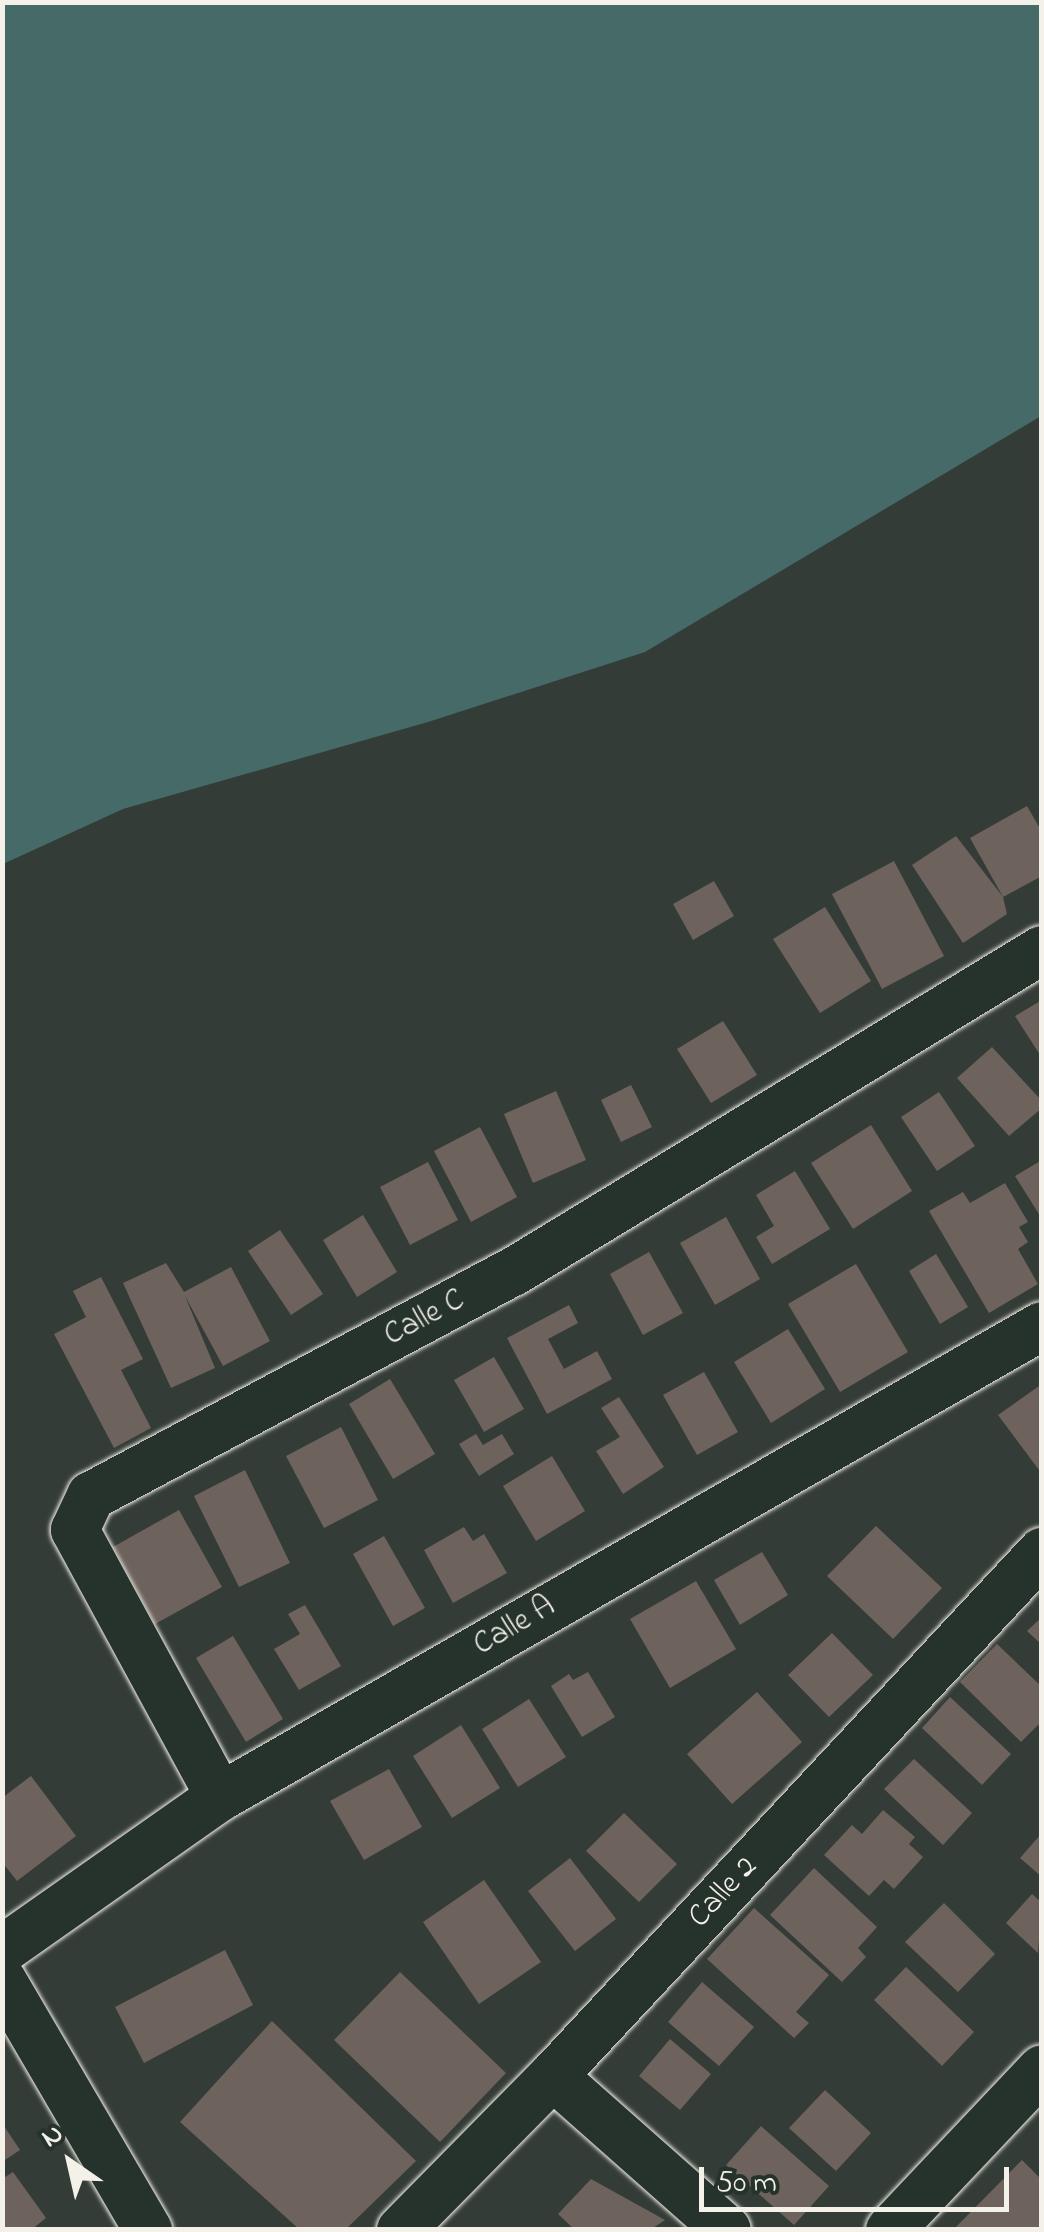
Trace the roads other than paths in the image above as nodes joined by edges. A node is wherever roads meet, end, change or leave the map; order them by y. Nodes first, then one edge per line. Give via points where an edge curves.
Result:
1 (1042, 950) edge
2 (1042, 1326) edge
3 (1042, 1552) edge
4 (220, 1797) junction
5 (2, 1950) edge
6 (2, 1980) edge
7 (1042, 2069) edge
8 (553, 2076) junction
9 (148, 2230) edge
10 (401, 2230) edge
11 (727, 2230) edge
12 (890, 2230) edge

1 - 4 street, Calle C via 513,1272 90,1496 75,1530
2 - 4 street, Calle A
3 - 8 street, Calle 2
4 - 5 street, Calle A
6 - 9 street
7 - 12 street
8 - 10 street, Calle 2
8 - 11 street

